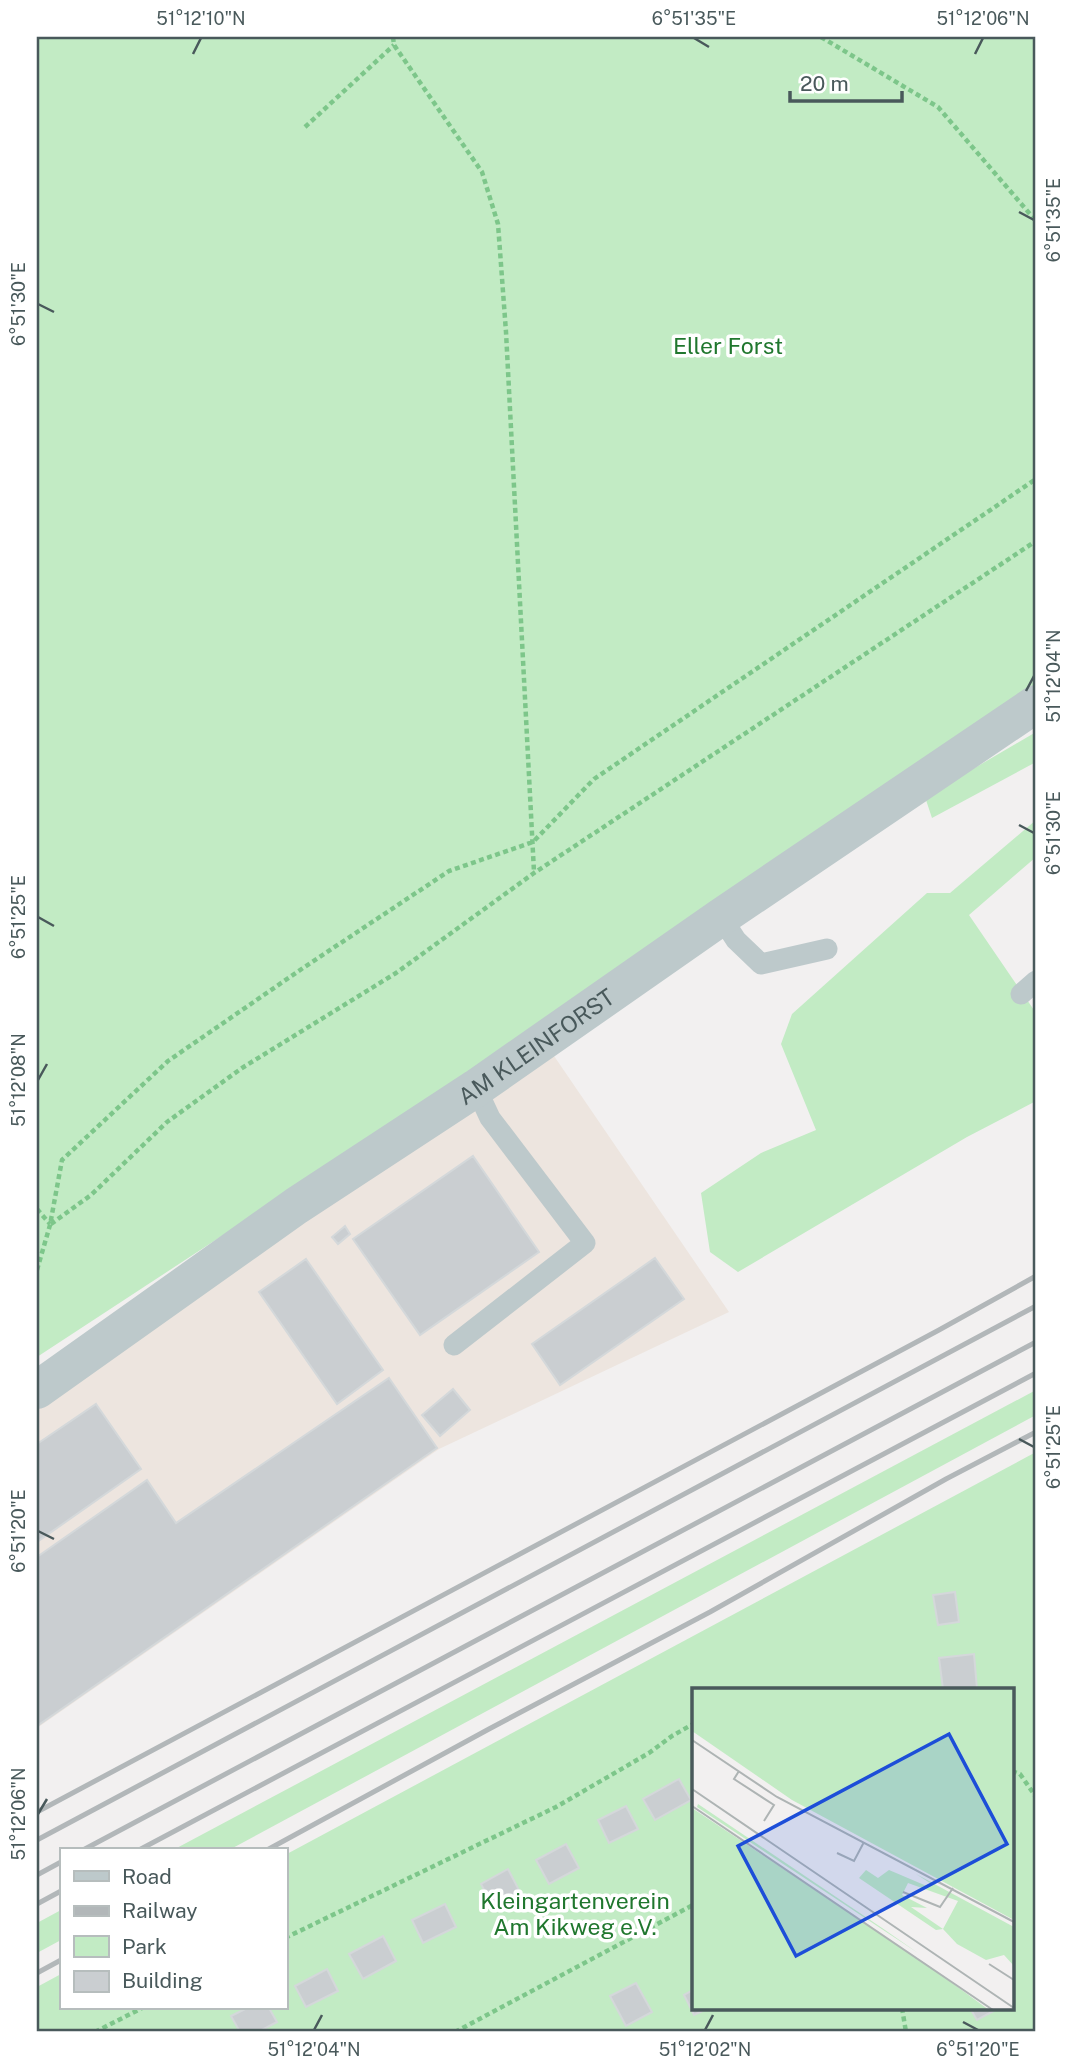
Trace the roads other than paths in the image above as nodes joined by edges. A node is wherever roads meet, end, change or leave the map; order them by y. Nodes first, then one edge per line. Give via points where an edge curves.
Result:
1 (1036, 704) edge
2 (721, 917) junction
3 (827, 949) dead end
4 (476, 1088) junction
5 (454, 1345) dead end
6 (37, 1390) edge

1 - 2 street, AM KLEINFORST
2 - 3 lane via 761,964
2 - 4 street, AM KLEINFORST
4 - 5 lane via 490,1118 585,1243
4 - 6 street, AM KLEINFORST via 296,1206

